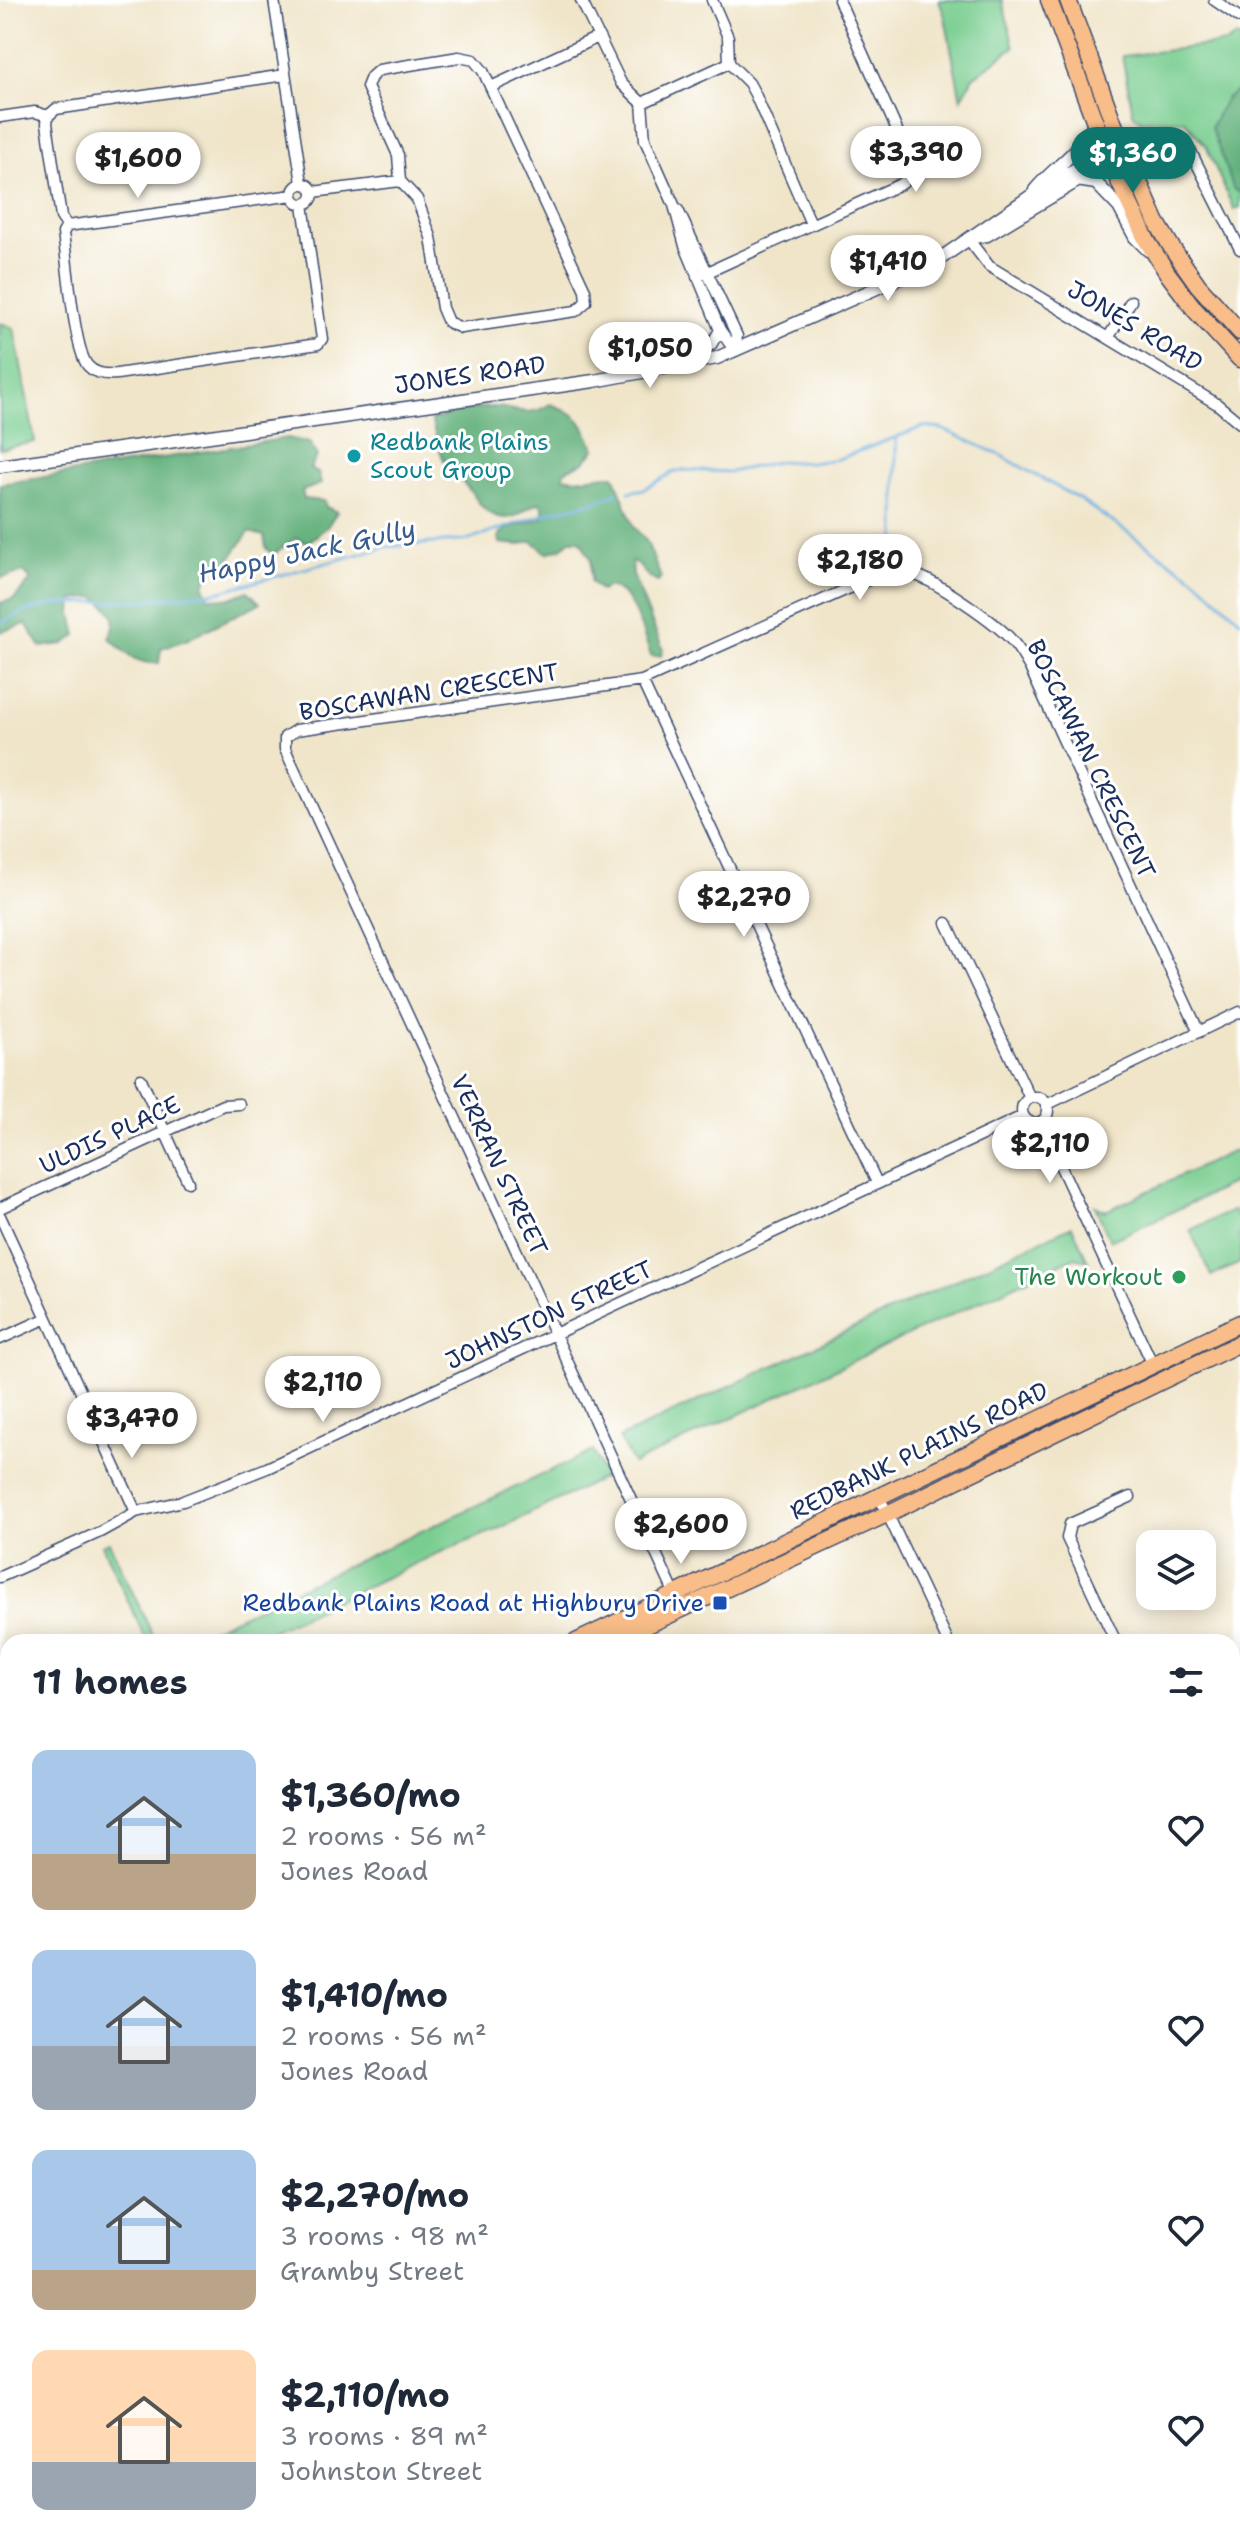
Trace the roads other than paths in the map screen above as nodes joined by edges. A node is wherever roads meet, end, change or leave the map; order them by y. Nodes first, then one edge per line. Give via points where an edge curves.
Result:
1 (274, 0) edge
2 (581, 0) edge
3 (712, 0) edge
4 (839, 0) edge
5 (1049, 0) edge
6 (1068, 0) edge
7 (1214, 0) edge
8 (1240, 18) edge
9 (598, 37) junction
10 (729, 63) junction
11 (285, 75) junction
12 (491, 87) junction
13 (642, 103) junction
14 (48, 116) junction
15 (0, 117) edge
16 (1095, 121) junction
17 (1125, 149) junction
18 (1108, 157) junction
19 (1076, 180) junction
20 (400, 181) junction
21 (302, 183) junction
22 (313, 192) junction
23 (293, 195) junction
24 (1031, 196) junction
25 (303, 204) junction
26 (674, 205) junction
27 (811, 224) junction
28 (67, 226) junction
29 (971, 239) junction
30 (1240, 249) edge
31 (1159, 261) junction
32 (708, 272) junction
33 (697, 277) junction
34 (1131, 301) dead end
35 (720, 330) junction
36 (1240, 332) edge
37 (1108, 338) junction
38 (735, 351) junction
39 (1240, 359) edge
40 (699, 363) junction
41 (1240, 423) edge
42 (0, 466) edge
43 (642, 681) junction
44 (285, 737) joint
45 (947, 923) dead end
46 (1240, 1012) edge
47 (1199, 1032) junction
48 (141, 1079) dead end
49 (1030, 1098) junction
50 (239, 1104) dead end
51 (1046, 1105) junction
52 (1023, 1116) junction
53 (1040, 1122) junction
54 (165, 1131) junction
55 (188, 1182) dead end
56 (877, 1183) junction
57 (0, 1208) edge
58 (0, 1216) edge
59 (47, 1318) junction
60 (1240, 1323) edge
61 (555, 1335) junction
62 (0, 1339) edge
63 (1240, 1343) edge
64 (1155, 1373) junction
65 (879, 1496) junction
66 (1130, 1497) dead end
67 (136, 1512) junction
68 (887, 1514) junction
69 (0, 1577) edge
70 (678, 1601) junction
71 (596, 1634) edge
72 (624, 1634) edge
73 (944, 1634) edge
74 (1112, 1634) edge

1 - 11 street
2 - 9 street
3 - 10 street via 728,37
4 - 27 street via 912,170 903,183
5 - 16 main road
6 - 17 main road
7 - 8 street
9 - 12 street
9 - 13 street via 621,83
10 - 13 street
10 - 27 street via 755,94
11 - 14 street via 56,109
11 - 21 street
12 - 20 street via 474,60 459,57 385,69 371,77 367,87 398,155
12 - 20 street via 585,290 581,308 461,328 448,322 431,237 417,199
13 - 26 street via 645,140
14 - 15 street via 35,112
14 - 28 street via 61,217
16 - 18 main road
16 - 24 street via 1086,140
17 - 18 street, JONES ROAD
17 - 30 street via 1164,137 1191,152
17 - 36 main road via 1172,248
18 - 19 street, JONES ROAD
18 - 24 street, JONES ROAD
18 - 31 main road, JONES ROAD
19 - 29 street, JONES ROAD via 987,235
19 - 31 street via 1096,183
20 - 22 street
21 - 22 street
21 - 23 street
22 - 25 street
23 - 25 street
23 - 28 street
24 - 29 street, JONES ROAD
25 - 28 street via 322,339 318,344 117,374 89,367 80,349 63,233
26 - 32 street
26 - 33 street
27 - 32 street
29 - 37 street, JONES ROAD via 989,266
29 - 38 street, JONES ROAD via 911,273
31 - 39 main road, JONES ROAD
32 - 33 street
32 - 38 street via 737,336
33 - 35 street
34 - 37 street
35 - 38 street
35 - 40 street via 701,350
37 - 41 street, JONES ROAD
38 - 40 street, JONES ROAD
40 - 42 street, JONES ROAD
43 - 44 street, BOSCAWAN CRESCENT via 296,730
43 - 47 street, BOSCAWAN CRESCENT via 890,572 911,573 950,593 1008,636 1030,668
43 - 56 street
44 - 61 street, VERRAN STREET via 285,749
45 - 49 street
46 - 47 street
47 - 51 street
48 - 54 street
49 - 51 street
49 - 52 street
50 - 54 street, ULDIS PLACE via 223,1105
51 - 53 street
52 - 53 street
52 - 56 street, JOHNSTON STREET
53 - 64 street
54 - 55 street
54 - 57 street, ULDIS PLACE
56 - 61 street, JOHNSTON STREET
58 - 59 street
59 - 62 street
59 - 67 street
60 - 64 main road, REDBANK PLAINS ROAD
61 - 67 street, JOHNSTON STREET via 220,1489
61 - 70 street, VERRAN STREET
63 - 64 main road, REDBANK PLAINS ROAD
64 - 65 main road, REDBANK PLAINS ROAD via 1106,1395 1096,1392
64 - 68 main road, REDBANK PLAINS ROAD
65 - 68 street
65 - 70 main road, REDBANK PLAINS ROAD
66 - 74 street via 1067,1530
67 - 69 street, JOHNSTON STREET
68 - 70 main road, REDBANK PLAINS ROAD
68 - 73 street
70 - 71 main road, REDBANK PLAINS ROAD
70 - 72 main road, REDBANK PLAINS ROAD

